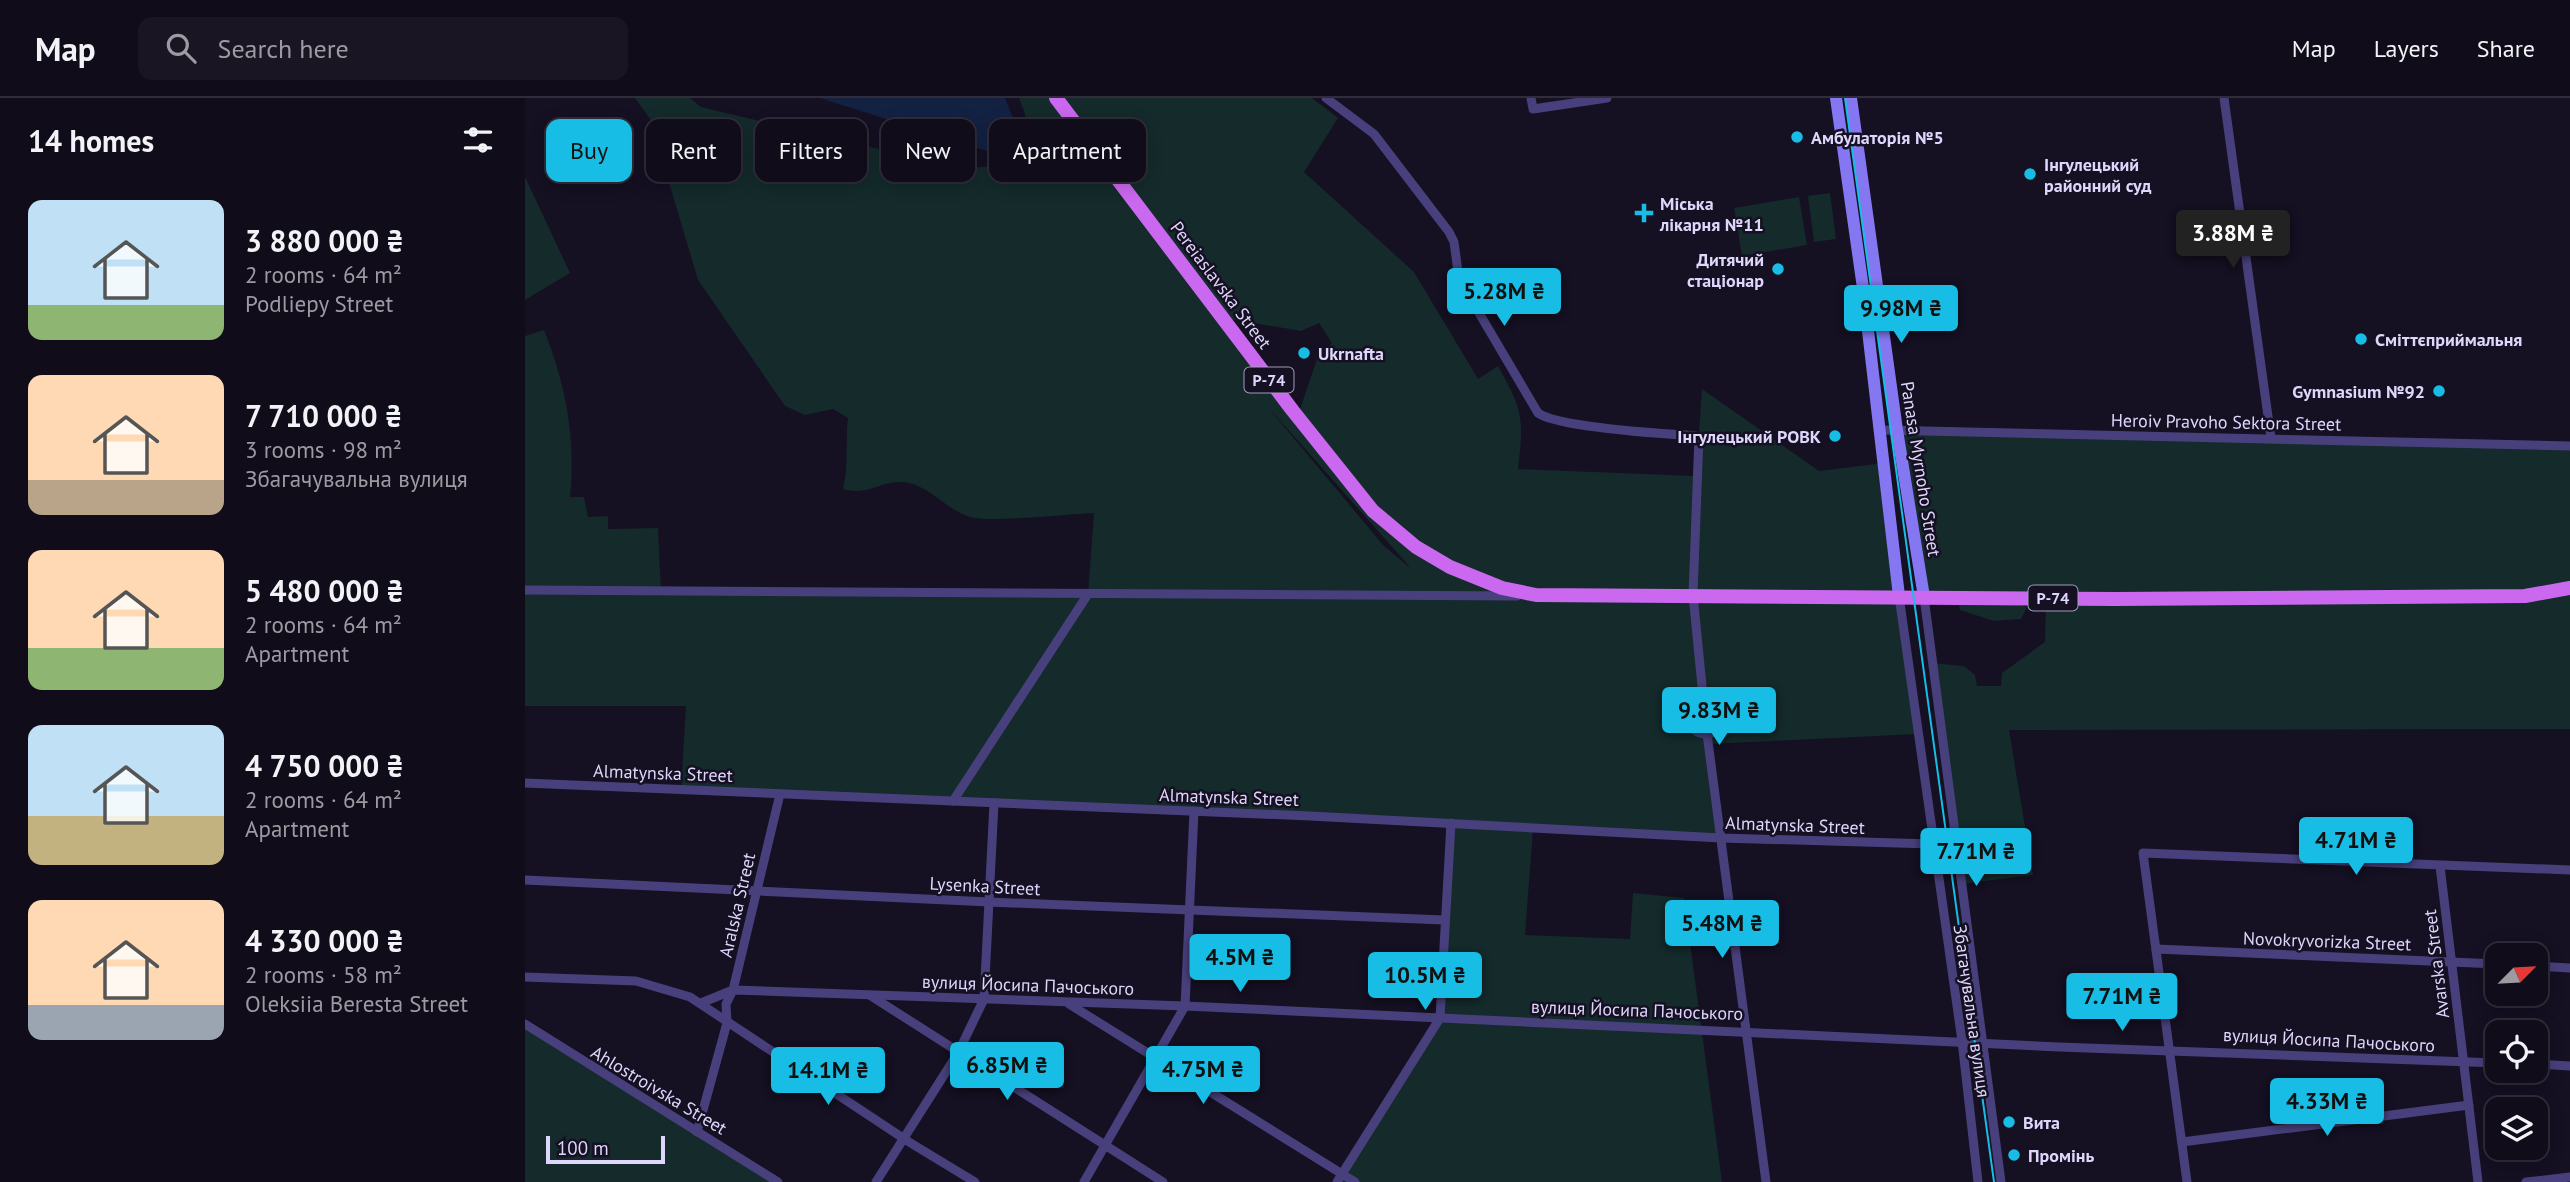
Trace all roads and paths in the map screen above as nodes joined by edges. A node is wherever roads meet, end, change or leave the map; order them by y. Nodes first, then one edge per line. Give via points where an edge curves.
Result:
1 (1056, 98) edge
2 (1326, 98) edge
3 (1531, 98) edge
4 (1607, 98) edge
5 (1836, 98) edge
6 (1850, 98) edge
7 (2224, 98) edge
8 (1881, 430) junction
9 (1896, 430) junction
10 (2271, 439) junction
11 (2570, 446) edge
12 (2570, 589) edge
13 (525, 590) edge
14 (1088, 594) junction
15 (1536, 595) junction
16 (1693, 595) junction
17 (1899, 596) junction
18 (1924, 597) junction
19 (1703, 696) junction
20 (1707, 734) junction
21 (525, 783) edge
22 (781, 794) junction
23 (953, 801) junction
24 (994, 803) junction
25 (1194, 811) junction
26 (1451, 823) junction
27 (1721, 838) junction
28 (1932, 844) junction
29 (2440, 866) junction
30 (2570, 870) edge
31 (525, 880) edge
32 (757, 889) junction
33 (989, 902) junction
34 (1191, 911) junction
35 (1444, 920) junction
36 (2156, 949) junction
37 (2451, 962) junction
38 (2485, 963) edge
39 (2548, 967) edge
40 (2570, 968) edge
41 (525, 976) edge
42 (733, 990) junction
43 (869, 995) junction
44 (983, 999) junction
45 (701, 1003) junction
46 (1067, 1003) junction
47 (1185, 1006) junction
48 (1440, 1018) junction
49 (727, 1023) junction
50 (525, 1024) edge
51 (1746, 1030) junction
52 (1962, 1041) junction
53 (1982, 1043) junction
54 (2169, 1049) junction
55 (958, 1054) junction
56 (1155, 1059) junction
57 (2464, 1062) junction
58 (2485, 1063) edge
59 (2548, 1065) edge
60 (2570, 1066) edge
61 (2469, 1105) junction
62 (698, 1132) junction
63 (904, 1139) junction
64 (2182, 1142) junction
65 (1105, 1146) junction
66 (2570, 1177) edge
67 (1340, 1178) edge
68 (778, 1182) edge
69 (876, 1182) edge
70 (975, 1182) edge
71 (1084, 1182) edge
72 (1163, 1182) edge
73 (1355, 1182) edge
74 (1766, 1182) edge
75 (1978, 1182) edge
76 (2001, 1182) edge
77 (2187, 1182) edge
78 (2478, 1182) edge
79 (2526, 1182) edge

1 - 15 main road, Pereiaslavska Street / Р-74 via 1373,511 1416,548 1450,567 1502,588
2 - 16 street via 1374,134 1449,232 1459,279 1538,413 1572,423 1699,436
3 - 4 street via 1533,109
5 - 8 main road, Panasa Myrnoho Street
6 - 9 main road, Panasa Myrnoho Street
7 - 10 street
8 - 9 street, Heroiv Pravoho Sektora Street
8 - 17 main road, Panasa Myrnoho Street
9 - 10 street, Heroiv Pravoho Sektora Street
9 - 18 main road, Panasa Myrnoho Street
10 - 11 street, Heroiv Pravoho Sektora Street
12 - 18 main road, Р-74 via 2499,597
13 - 14 street
14 - 15 street
14 - 23 street
15 - 16 main road, Р-74
16 - 17 main road, Р-74
16 - 19 street
17 - 18 main road, Р-74
17 - 28 street, Збагачувальна вулиця
18 - 53 street, Збагачувальна вулиця
19 - 20 street via 1692,702 1687,716 1691,727
19 - 20 street via 1716,699 1725,713 1720,728
20 - 27 street
21 - 22 street, Almatynska Street
22 - 23 street, Almatynska Street
22 - 32 street, Aralska Street
23 - 24 street, Almatynska Street
24 - 25 street, Almatynska Street
24 - 33 street
25 - 26 street, Almatynska Street
25 - 34 street
26 - 27 street, Almatynska Street
26 - 35 street
27 - 28 street, Almatynska Street
27 - 51 street
28 - 52 street, Збагачувальна вулиця
29 - 30 street
29 - 36 street via 2143,853
29 - 37 street, Avarska Street
31 - 32 street, Lysenka Street
32 - 33 street, Lysenka Street
32 - 42 street, Aralska Street
33 - 34 street, Lysenka Street
33 - 44 street
34 - 35 street, Lysenka Street
34 - 47 street
35 - 48 street
36 - 37 street, Novokryvorizka Street
36 - 54 street
37 - 38 street, Novokryvorizka Street
37 - 57 street, Avarska Street
39 - 40 street
41 - 45 street via 636,981
42 - 43 street, вулиця Йосипа Пачоського
42 - 45 street
42 - 49 street, Aralska Street via 726,1004
43 - 44 street, вулиця Йосипа Пачоського
43 - 55 street
44 - 46 street, вулиця Йосипа Пачоського
44 - 55 street
45 - 49 street
46 - 47 street, вулиця Йосипа Пачоського
46 - 56 street
47 - 48 street, вулиця Йосипа Пачоського
47 - 56 street
48 - 51 street, вулиця Йосипа Пачоського
48 - 67 street
49 - 62 street, Aralska Street
49 - 63 street
50 - 62 street, Ahlostroivska Street
51 - 52 street, вулиця Йосипа Пачоського
51 - 74 street
52 - 53 street, вулиця Йосипа Пачоського
52 - 75 street, Збагачувальна вулиця
53 - 54 street, вулиця Йосипа Пачоського
53 - 76 street, Збагачувальна вулиця
54 - 57 street, вулиця Йосипа Пачоського
54 - 64 street
55 - 63 street
55 - 65 street
56 - 65 street
56 - 67 street
57 - 58 street, вулиця Йосипа Пачоського
57 - 61 street, Avarska Street
59 - 60 street
61 - 64 street
61 - 78 street, Avarska Street
62 - 68 street, Ahlostroivska Street
63 - 69 street
63 - 70 street
64 - 77 street
65 - 71 street
65 - 72 street
66 - 79 street
67 - 73 street

